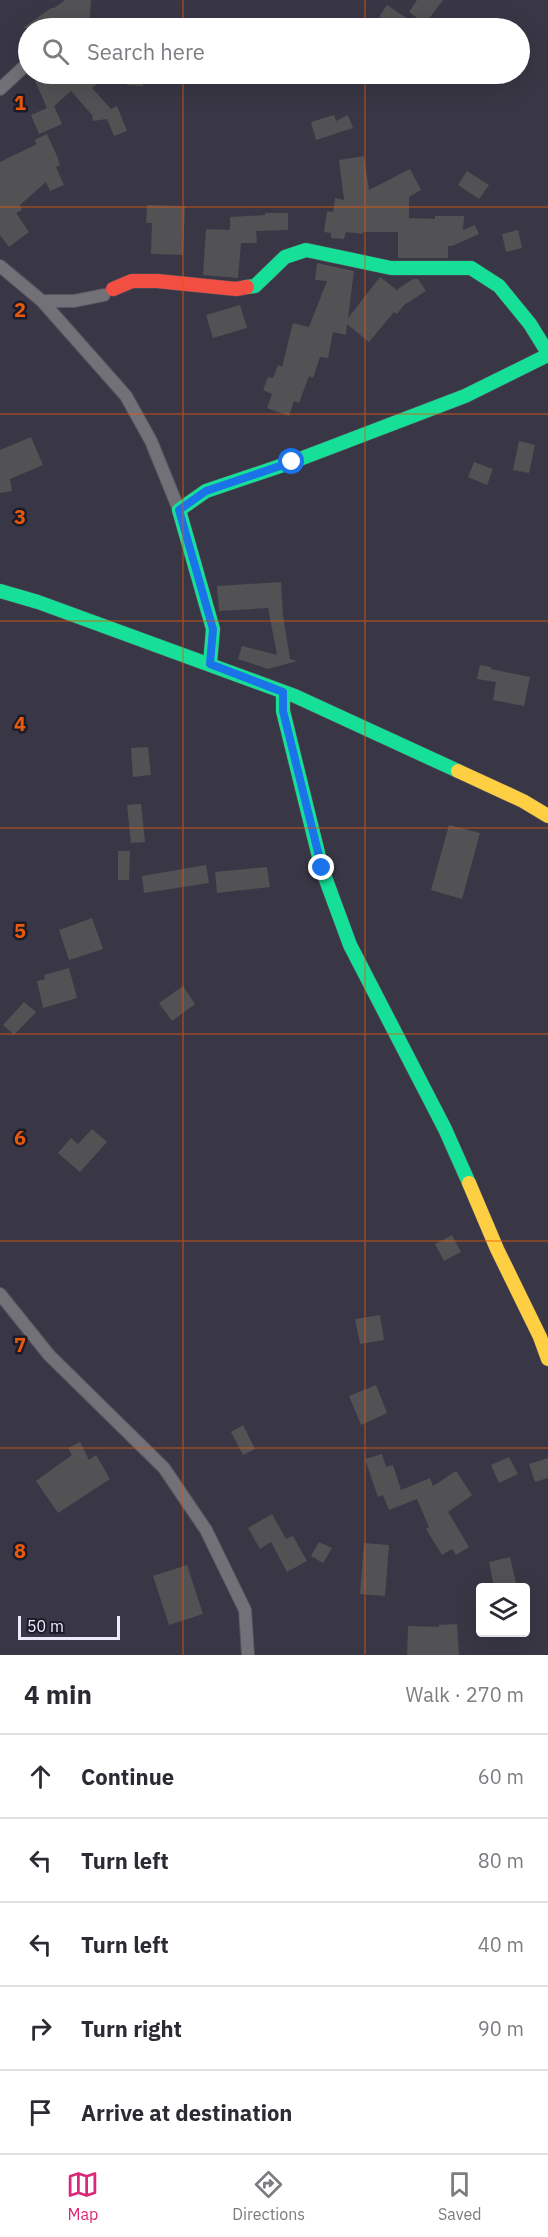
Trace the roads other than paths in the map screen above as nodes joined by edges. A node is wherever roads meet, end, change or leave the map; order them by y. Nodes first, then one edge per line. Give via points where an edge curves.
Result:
1 (18, 72) edge
2 (0, 89) edge
3 (0, 266) edge
4 (108, 292) joint
5 (42, 301) junction
6 (548, 354) edge
7 (179, 510) junction
8 (0, 591) edge
9 (210, 664) junction
10 (283, 692) junction
11 (548, 816) edge
12 (0, 1294) edge
13 (548, 1359) edge
14 (248, 1655) edge

1 - 2 street
3 - 5 street
4 - 5 street via 74,301
4 - 6 street via 132,281 236,289 255,286 285,257 306,250 391,268 471,268 499,286
5 - 7 street via 126,396 151,441
6 - 7 street via 465,396 206,491
7 - 9 street via 213,629
8 - 9 street
9 - 10 street
10 - 11 street
10 - 13 street via 283,711 322,868 350,945 445,1129
12 - 14 street via 49,1355 164,1468 200,1521 245,1610

